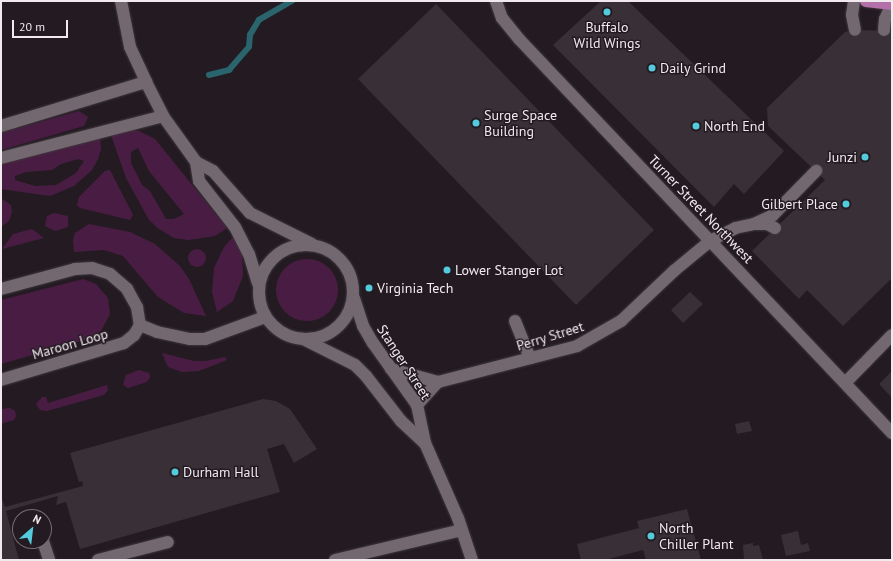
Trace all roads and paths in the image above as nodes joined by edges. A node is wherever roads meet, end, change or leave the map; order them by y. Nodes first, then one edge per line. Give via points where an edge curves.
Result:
1 (121, 1) edge
2 (496, 1) edge
3 (854, 1) edge
4 (866, 1) edge
5 (892, 4) edge
6 (855, 30) dead end
7 (884, 30) dead end
8 (146, 82) junction
9 (163, 116) junction
10 (1, 126) edge
11 (1, 158) edge
12 (196, 162) junction
13 (816, 171) dead end
14 (754, 224) junction
15 (775, 228) dead end
16 (710, 241) junction
17 (316, 246) junction
18 (258, 283) junction
19 (1, 289) edge
20 (354, 298) junction
21 (265, 317) junction
22 (515, 321) dead end
23 (140, 325) junction
24 (892, 335) edge
25 (303, 339) junction
26 (530, 358) junction
27 (391, 369) junction
28 (1, 380) edge
29 (438, 382) junction
30 (845, 383) junction
31 (417, 405) junction
32 (892, 433) edge
33 (425, 443) junction
34 (462, 530) junction
35 (168, 542) dead end
36 (46, 549) edge
37 (49, 560) edge
38 (98, 560) edge
39 (335, 560) edge
40 (472, 560) edge

1 - 8 street via 130,47
2 - 16 street, Turner Street Northwest via 502,18 518,39
3 - 6 street via 852,15
4 - 5 main road
5 - 7 street via 885,19
8 - 9 street
8 - 10 street
9 - 11 street
9 - 12 street
12 - 17 street via 213,171 250,213
12 - 18 street via 199,181 235,227 250,254
13 - 14 street via 773,215
14 - 15 street via 767,224
14 - 16 street, Perry Street via 734,228
16 - 26 street, Perry Street via 621,321 577,346
16 - 30 street, Turner Street Northwest
17 - 18 street via 292,247 274,257 262,270
17 - 20 street via 341,259 350,273
18 - 21 street via 258,296
19 - 23 street via 75,269 92,268 110,274 127,289 137,307
20 - 25 street via 346,318 336,328 319,338
20 - 27 street, Stanger Street via 365,328
21 - 23 street via 205,340 157,332
21 - 25 street via 288,334
22 - 26 street
23 - 28 street, Maroon Loop via 134,335 124,343
24 - 30 street
25 - 33 street, Stanger Street via 355,365 401,421
26 - 29 street, Perry Street
27 - 29 street
27 - 31 street, Stanger Street
29 - 31 street
30 - 32 street, Turner Street Northwest
31 - 33 street, Stanger Street
33 - 34 street, Stanger Street
34 - 39 street
34 - 40 street, Stanger Street
35 - 38 street
36 - 37 street

